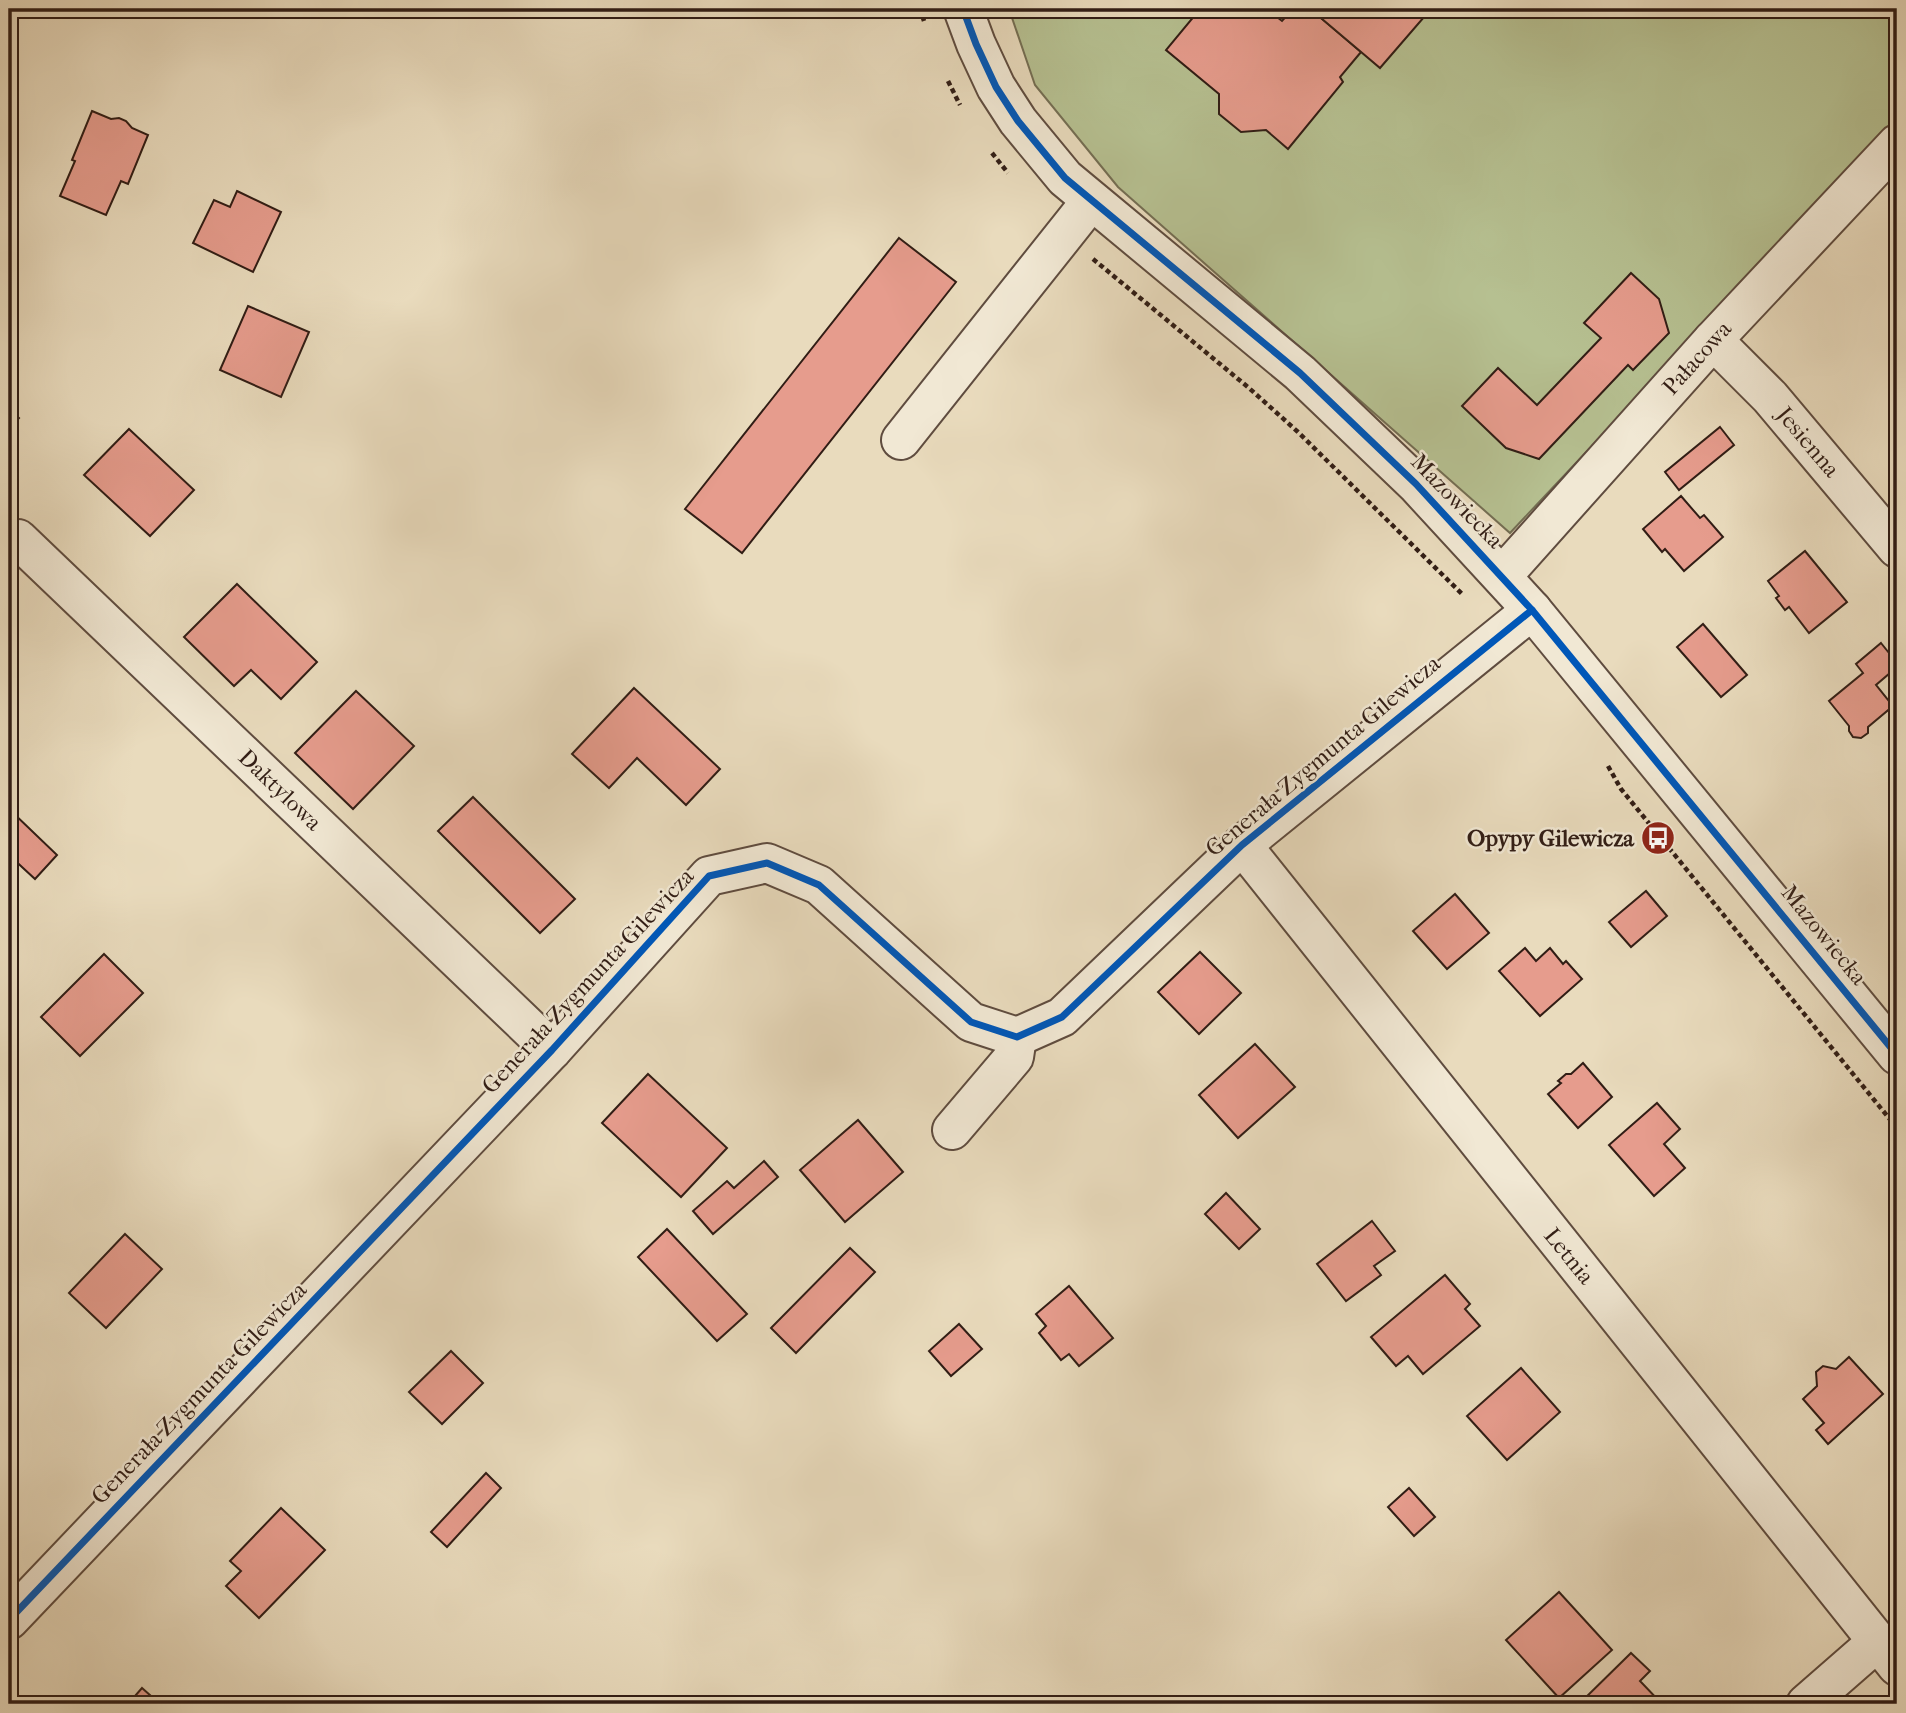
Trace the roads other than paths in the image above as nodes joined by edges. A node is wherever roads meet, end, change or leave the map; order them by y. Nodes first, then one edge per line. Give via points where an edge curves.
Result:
1 (963, 9) edge
2 (1897, 144) edge
3 (1091, 201) junction
4 (1713, 340) junction
5 (901, 440) dead end
6 (1897, 548) edge
7 (9, 549) edge
8 (1502, 576) junction
9 (1532, 610) junction
10 (1242, 845) junction
11 (1017, 1037) junction
12 (552, 1050) junction
13 (1897, 1055) edge
14 (952, 1130) dead end
15 (9, 1620) edge
16 (1887, 1654) edge
17 (1806, 1704) edge

1 - 3 street, Mazowiecka via 996,87 1018,121 1065,178
2 - 4 street, Pałacowa
3 - 5 street
3 - 8 street, Mazowiecka via 1300,373 1416,484
4 - 6 street, Jesienna via 1770,397
4 - 8 street, Pałacowa
7 - 12 street, Daktylowa via 18,539
8 - 9 street, Mazowiecka
9 - 10 street, Generała Zygmunta Gilewicza
9 - 13 street, Mazowiecka
10 - 11 street, Generała Zygmunta Gilewicza via 1062,1017
10 - 16 street, Letnia
11 - 12 street, Generała Zygmunta Gilewicza via 971,1022 819,885 767,863 709,876
11 - 14 street via 1014,1057
12 - 15 street, Generała Zygmunta Gilewicza
16 - 17 street

